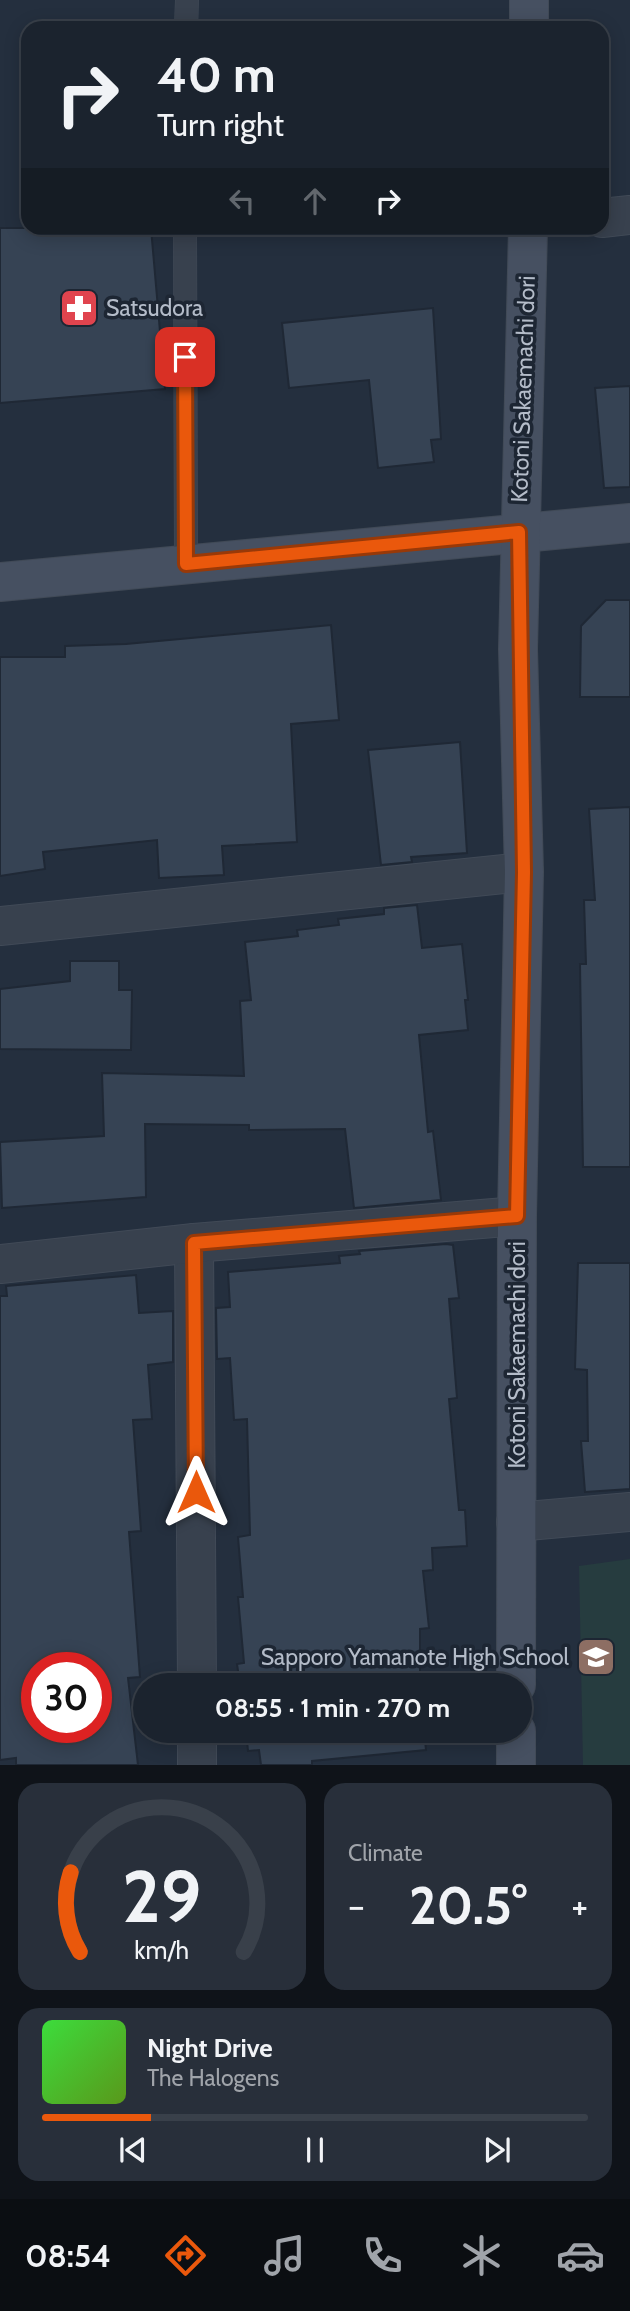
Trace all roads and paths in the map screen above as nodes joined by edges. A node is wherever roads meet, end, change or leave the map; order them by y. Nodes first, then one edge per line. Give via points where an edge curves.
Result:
1 (187, 0) edge
2 (529, 0) edge
3 (186, 21) edge
4 (529, 21) edge
5 (630, 215) edge
6 (609, 217) edge
7 (185, 235) edge
8 (528, 235) edge
9 (630, 523) edge
10 (519, 532) junction
11 (186, 564) junction
12 (0, 582) edge
13 (524, 872) junction
14 (0, 926) edge
15 (517, 1216) junction
16 (194, 1243) junction
17 (0, 1264) edge
18 (630, 1512) edge
19 (516, 1522) junction
20 (197, 1673) edge
21 (516, 1673) edge
22 (197, 1743) edge
23 (516, 1743) edge
24 (197, 1765) edge
25 (516, 1765) edge

1 - 3 lane
2 - 4 street
5 - 6 street
7 - 11 lane
8 - 10 street, Kotoni Sakaemachi dori
9 - 10 street
10 - 11 street
10 - 13 street, Kotoni Sakaemachi dori
11 - 12 street
13 - 14 street
13 - 15 street, Kotoni Sakaemachi dori
15 - 16 street
15 - 19 street, Kotoni Sakaemachi dori
16 - 17 street
16 - 20 street
18 - 19 street
19 - 21 street, Kotoni Sakaemachi dori
22 - 24 street
23 - 25 street

